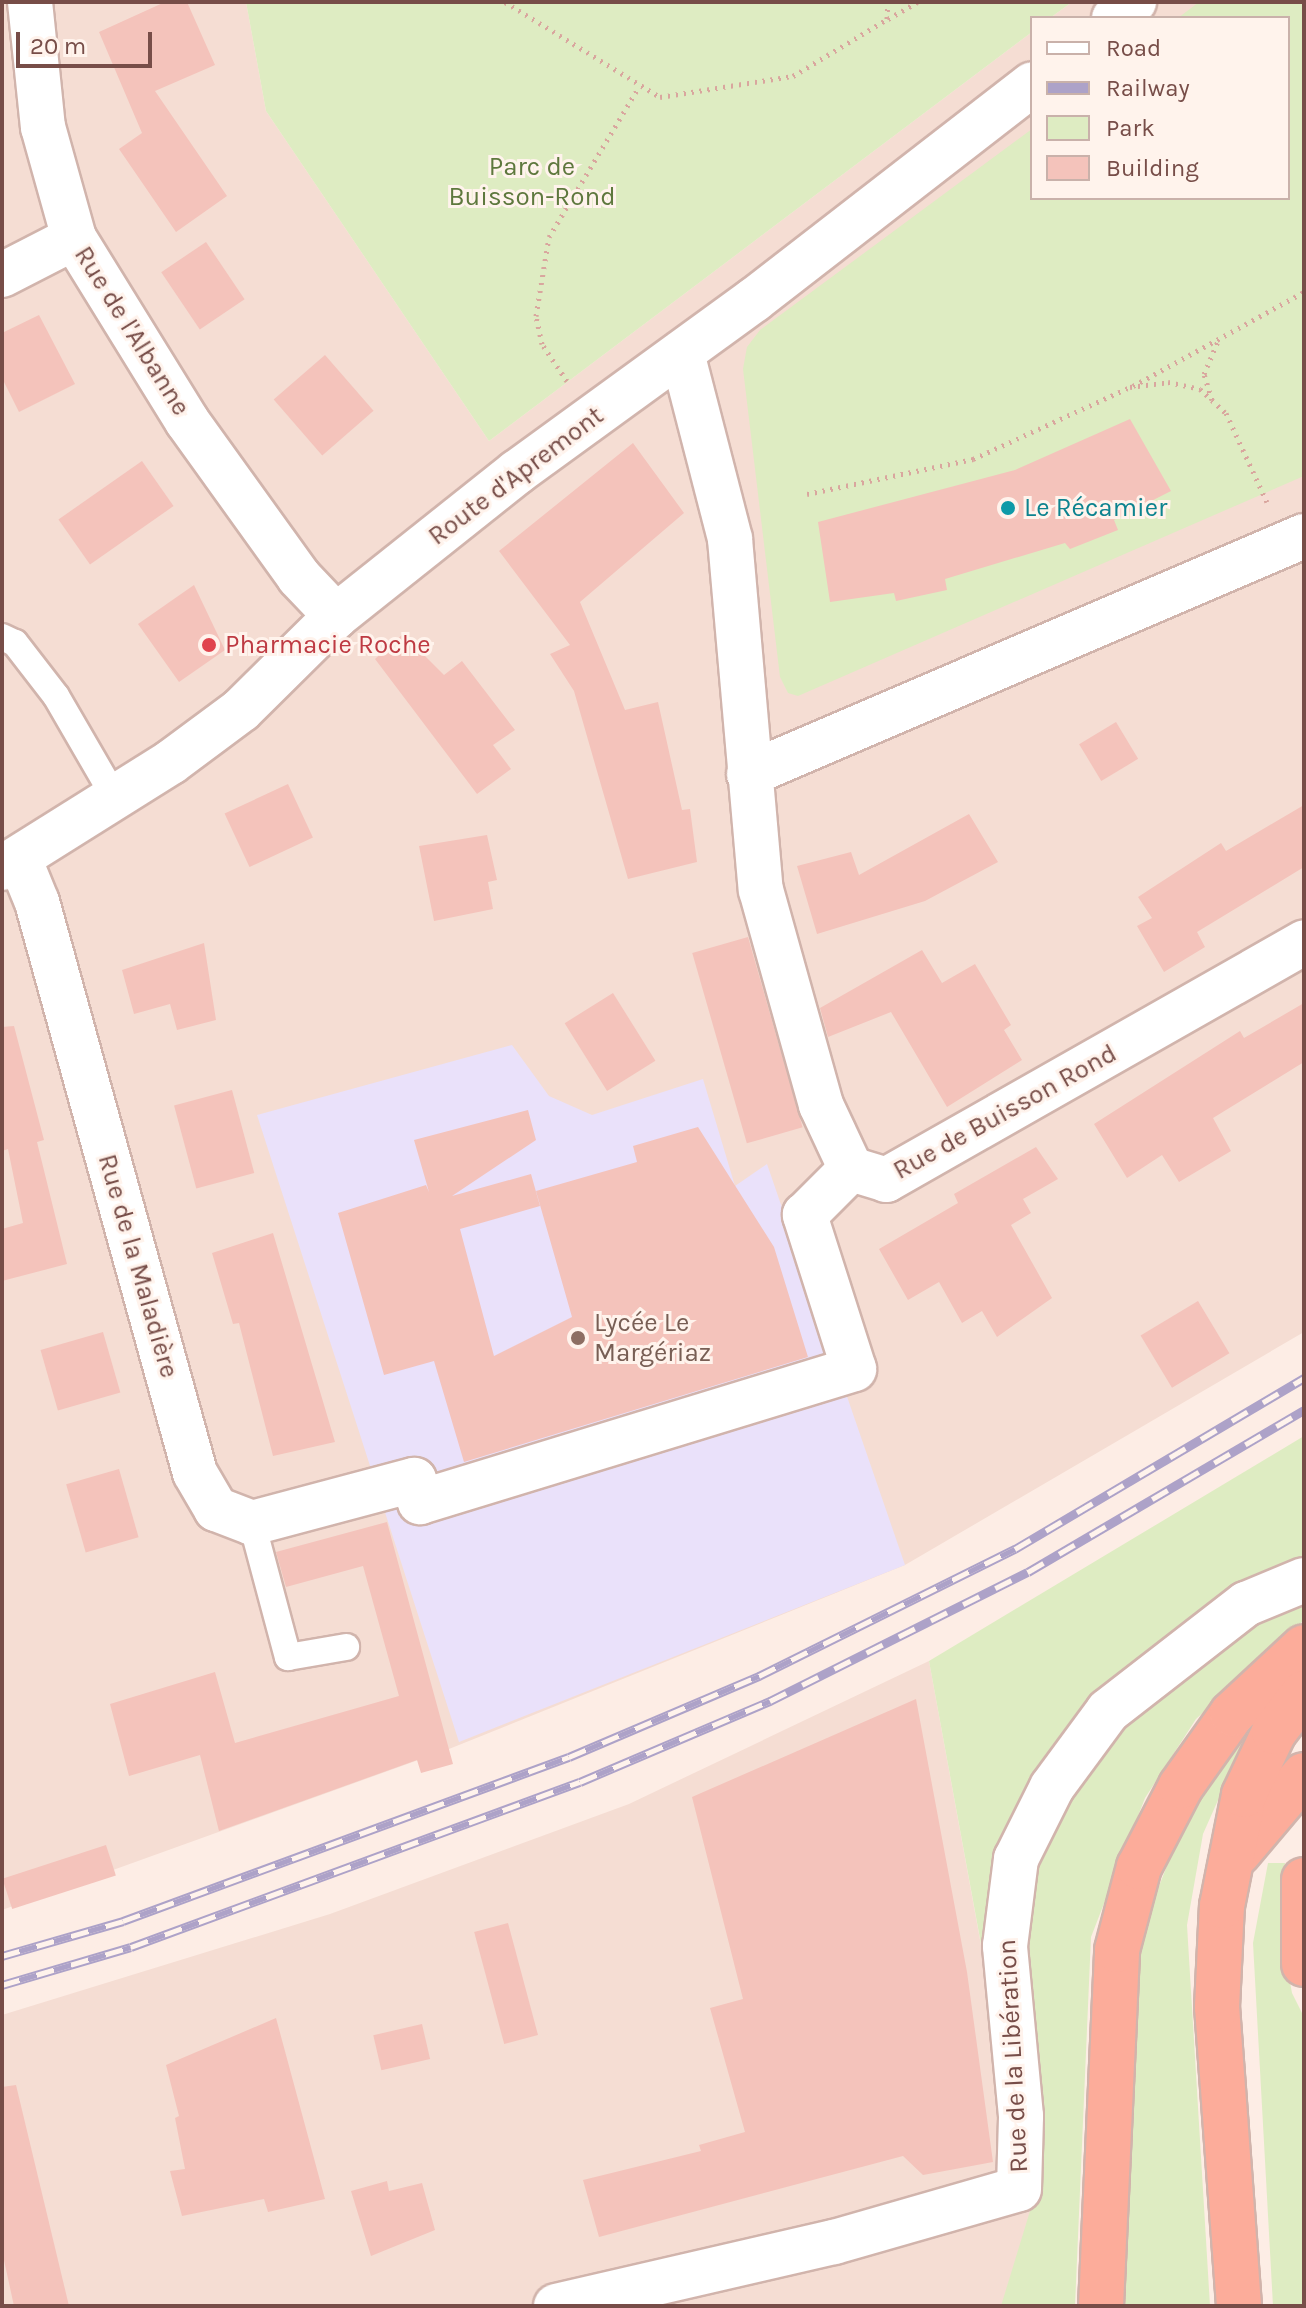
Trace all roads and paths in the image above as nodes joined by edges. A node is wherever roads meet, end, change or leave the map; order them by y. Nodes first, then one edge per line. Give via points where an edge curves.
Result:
1 (30, 2) edge
2 (505, 2) edge
3 (888, 2) edge
4 (917, 2) edge
5 (1134, 2) edge
6 (1116, 16) edge
7 (887, 19) junction
8 (1030, 86) edge
9 (638, 88) junction
10 (74, 238) junction
11 (2, 275) edge
12 (1304, 292) edge
13 (1219, 338) junction
14 (682, 353) junction
15 (1130, 387) junction
16 (1213, 401) junction
17 (588, 419) junction
18 (807, 494) dead end
19 (1295, 540) edge
20 (336, 616) junction
21 (2, 637) edge
22 (749, 774) junction
23 (114, 796) junction
24 (11, 863) edge
25 (1304, 943) edge
26 (851, 1169) junction
27 (252, 1523) junction
28 (1304, 1580) edge
29 (346, 1647) dead end
30 (1304, 1647) edge
31 (1304, 1693) edge
32 (1304, 1775) edge
33 (1228, 1877) junction
34 (1304, 1880) edge
35 (1304, 1964) edge
36 (556, 2306) edge
37 (1101, 2306) edge
38 (1239, 2306) edge

1 - 10 street, Rue de l'Albanne via 43,127
2 - 9 path
3 - 7 path
4 - 7 path
5 - 6 street
7 - 9 path via 793,76 718,83 660,97
8 - 14 street, Route d'Apremont
9 - 17 path via 549,237 536,316 542,344
10 - 11 street
10 - 20 street, Rue de l'Albanne via 187,421 299,577
12 - 13 path
13 - 15 path
13 - 16 path via 1204,374
14 - 17 street, Route d'Apremont
14 - 22 street, Rue de Buisson Rond via 730,539
15 - 16 path via 1168,382 1200,389
15 - 18 path via 973,459
16 - 19 path via 1226,413
17 - 20 street, Route d'Apremont
19 - 22 street
20 - 23 street, Route d'Apremont via 241,710
21 - 23 lane via 15,643 56,696
22 - 26 street, Rue de Buisson Rond via 761,890 821,1105
23 - 24 street, Route d'Apremont
24 - 27 street, Rue de la Maladière via 195,1473 216,1509
25 - 26 street, Rue de Buisson Rond via 886,1180
26 - 27 street via 805,1215 854,1369 420,1502 414,1480
27 - 29 lane via 288,1657
28 - 36 street, Rue de la Libération via 1246,1604 1108,1711 1052,1787 1016,1859 1005,1946 1021,2116 1019,2189 834,2242
30 - 37 highway via 1232,1714 1181,1786 1139,1867 1117,1950
31 - 33 highway via 1258,1760 1244,1795
32 - 33 highway via 1251,1832
33 - 38 highway via 1217,2007
34 - 35 highway

